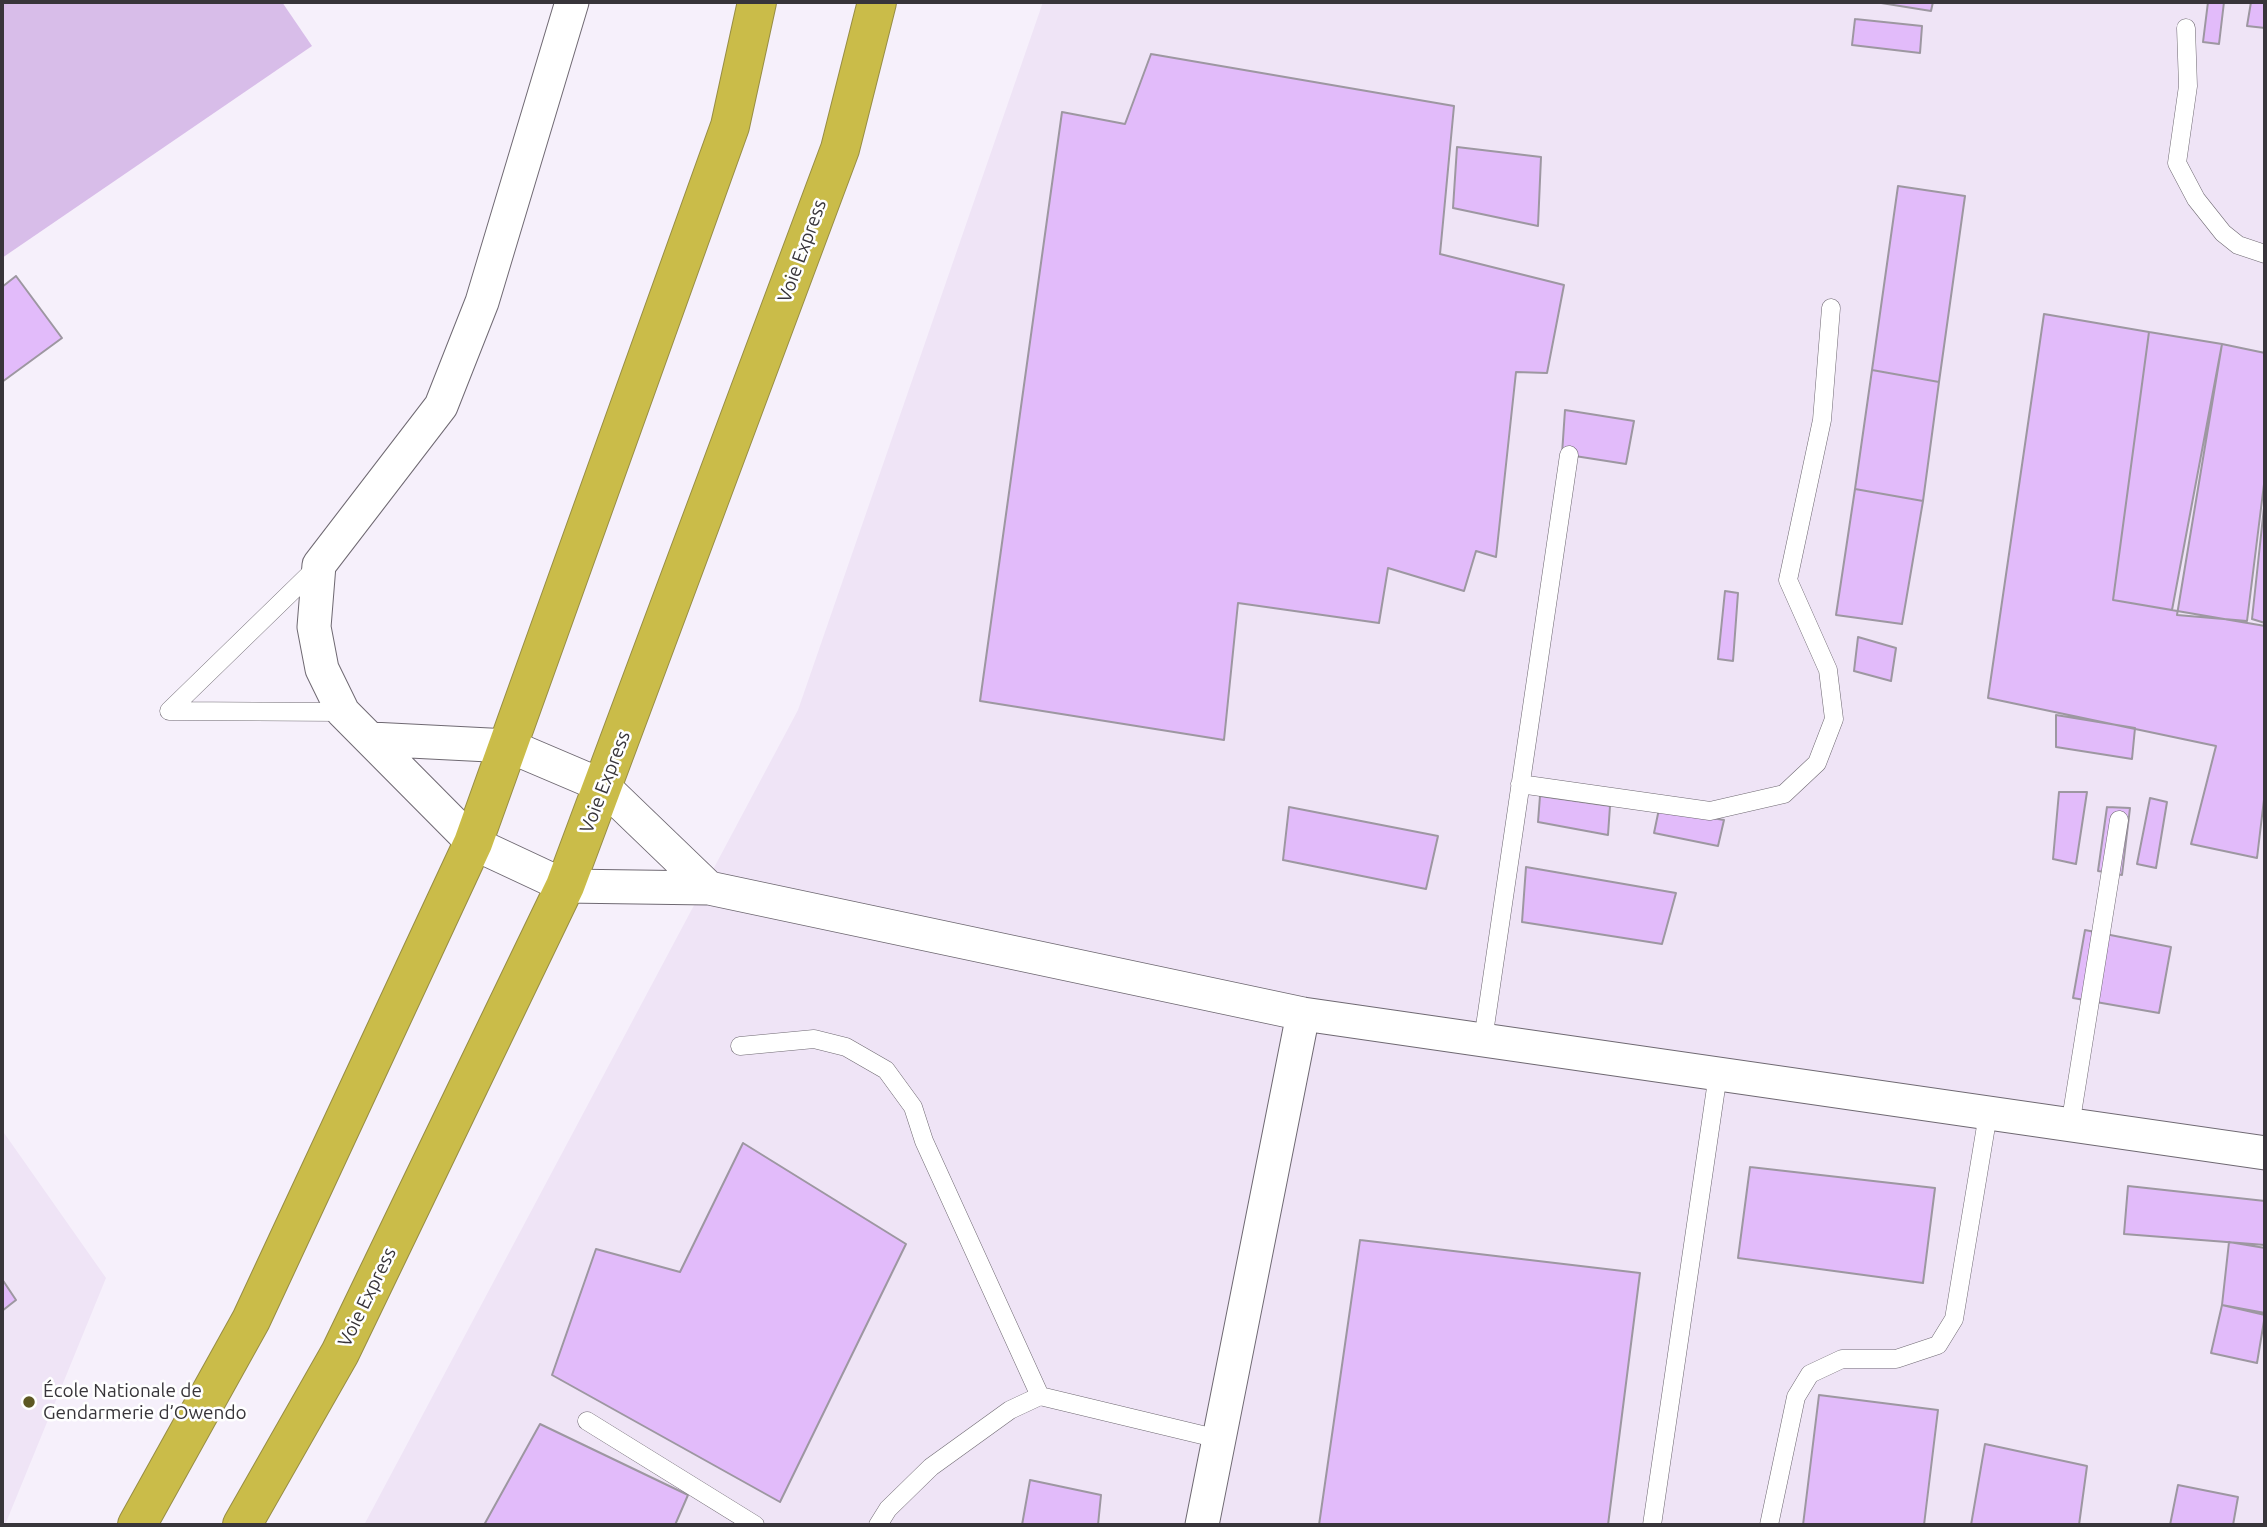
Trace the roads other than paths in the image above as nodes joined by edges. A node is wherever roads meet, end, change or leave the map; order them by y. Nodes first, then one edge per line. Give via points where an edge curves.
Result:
1 (572, 2) edge
2 (757, 2) edge
3 (877, 2) edge
4 (2186, 28) dead end
5 (2265, 254) edge
6 (1831, 308) dead end
7 (1569, 455) dead end
8 (319, 565) junction
9 (343, 712) junction
10 (372, 739) junction
11 (509, 747) junction
12 (1520, 784) junction
13 (603, 786) junction
14 (2119, 820) dead end
15 (473, 844) junction
16 (565, 886) junction
17 (709, 888) junction
18 (1303, 1014) junction
19 (1483, 1040) junction
20 (740, 1046) dead end
21 (1717, 1074) junction
22 (1988, 1114) junction
23 (2070, 1126) junction
24 (2265, 1153) edge
25 (1040, 1396) junction
26 (587, 1421) dead end
27 (1219, 1439) junction
28 (137, 1525) edge
29 (242, 1525) edge
30 (755, 1525) edge
31 (878, 1525) edge
32 (1202, 1525) edge
33 (1652, 1525) edge
34 (1769, 1525) edge

1 - 8 street via 482,302 441,406
2 - 11 highway via 730,126
3 - 13 highway, Voie Express via 840,149
4 - 5 lane via 2188,86 2177,163 2196,199 2223,233 2238,245
6 - 12 lane via 1822,420 1788,580 1828,670 1834,719 1817,763 1784,794 1710,811
7 - 12 lane
8 - 9 street via 314,627 322,669
8 - 9 lane via 169,711
9 - 10 street
10 - 11 street
10 - 15 street
11 - 13 street
11 - 15 highway
12 - 19 lane
13 - 16 highway, Voie Express
13 - 17 street
14 - 23 lane
15 - 16 street
15 - 28 highway via 251,1320
16 - 17 street
16 - 29 highway, Voie Express via 340,1353
17 - 18 street
18 - 19 street
18 - 27 street
19 - 21 street
20 - 25 lane via 814,1039 846,1046 886,1070 913,1107 924,1141
21 - 22 street
21 - 33 lane
22 - 23 street
22 - 34 lane via 1954,1319 1938,1345 1896,1359 1842,1359 1811,1374 1796,1397
23 - 24 street
25 - 27 lane
25 - 31 lane via 1010,1410 931,1467
26 - 30 lane
27 - 32 street

